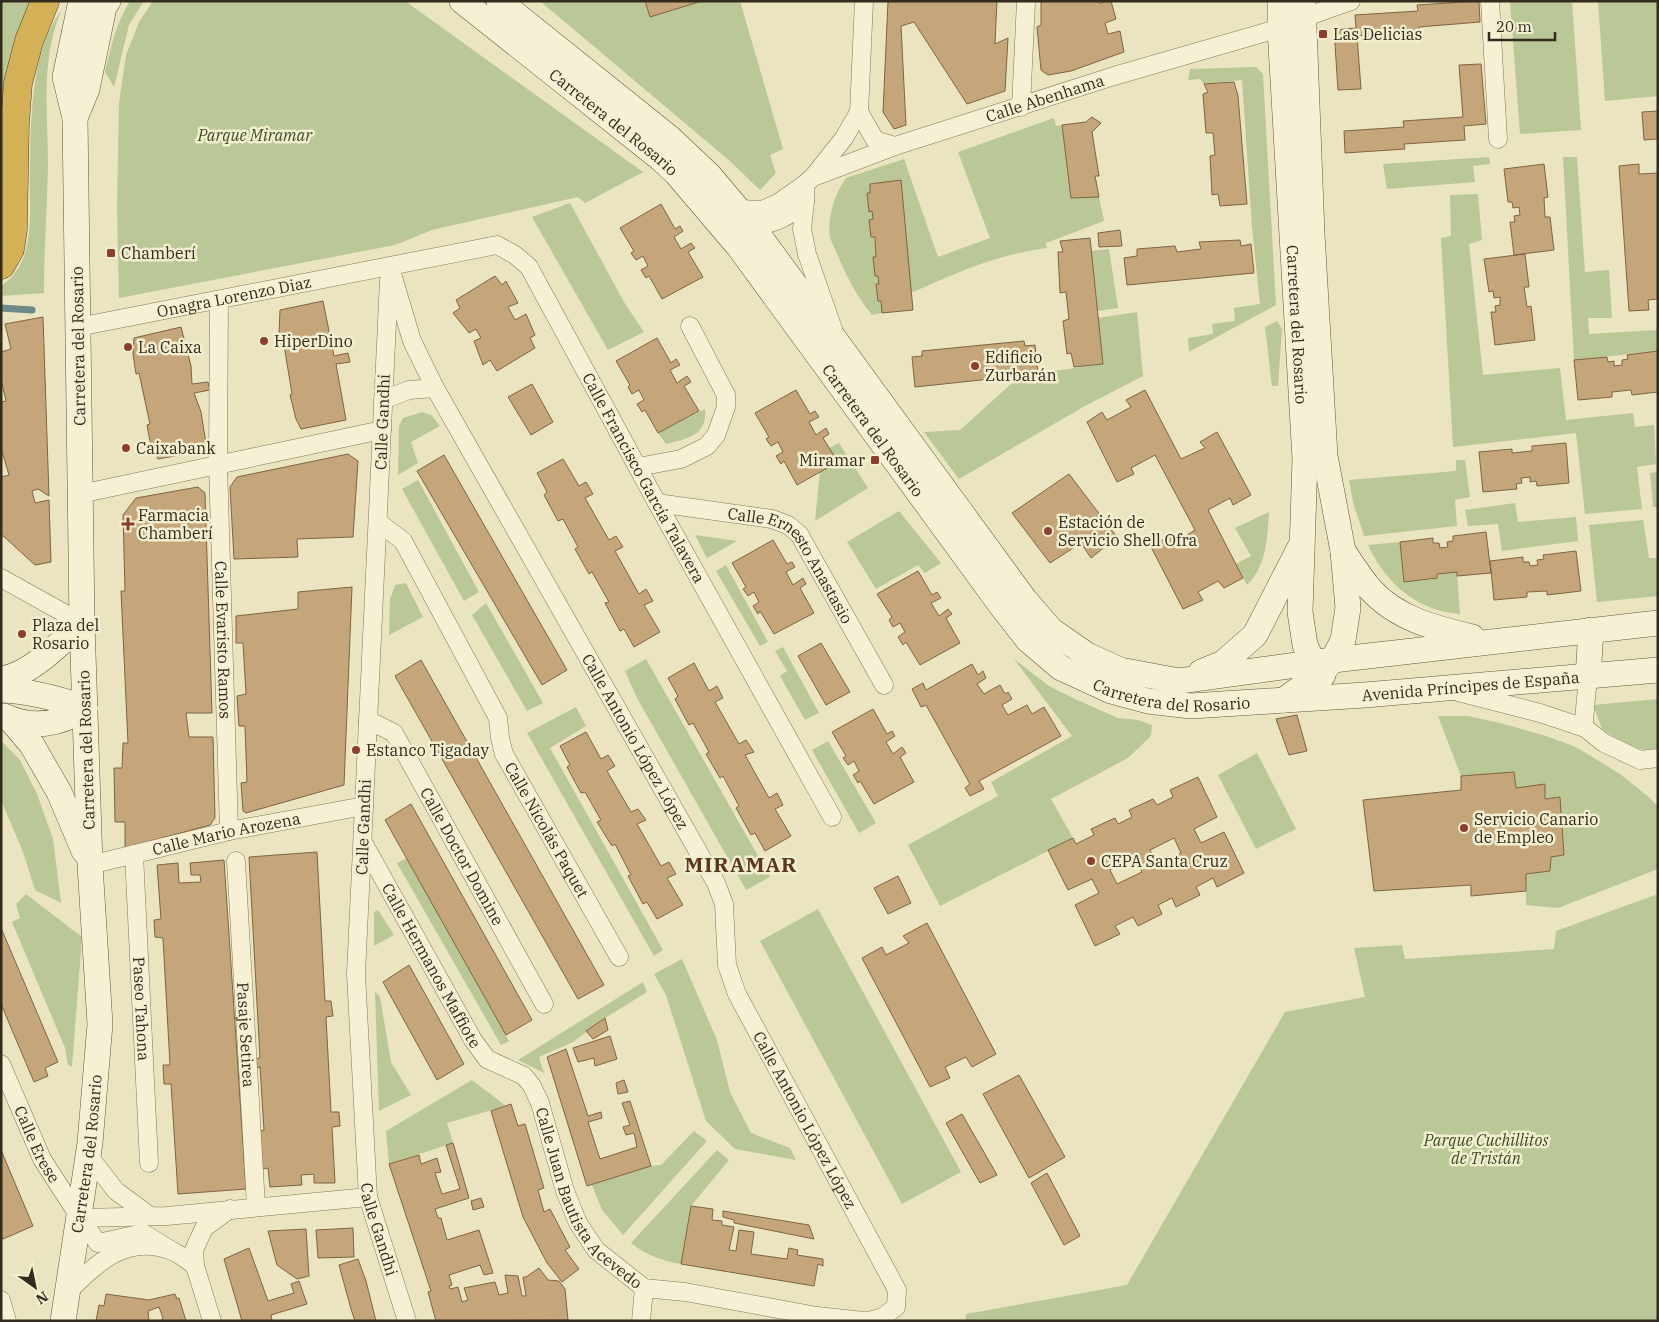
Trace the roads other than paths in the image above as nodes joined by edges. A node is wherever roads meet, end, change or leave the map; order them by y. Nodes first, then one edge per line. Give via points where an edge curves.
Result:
1 (45, 1) edge
2 (81, 1) edge
3 (108, 1) edge
4 (121, 1) edge
5 (462, 1) edge
6 (499, 1) edge
7 (864, 1) edge
8 (1026, 1) edge
9 (1280, 1) edge
10 (1351, 1) edge
11 (1490, 1) edge
12 (1303, 9) edge
13 (1280, 28) junction
14 (97, 40) junction
15 (1021, 107) junction
16 (859, 112) junction
17 (75, 118) junction
18 (1498, 139) dead end
19 (895, 146) junction
20 (809, 180) junction
21 (805, 202) junction
22 (745, 217) junction
23 (718, 223) junction
24 (1, 265) edge
25 (390, 267) junction
26 (219, 300) junction
27 (690, 326) dead end
28 (78, 327) junction
29 (412, 342) junction
30 (837, 342) junction
31 (386, 344) junction
32 (435, 388) junction
33 (383, 400) junction
34 (382, 430) junction
35 (218, 464) junction
36 (638, 467) junction
37 (80, 494) junction
38 (657, 503) junction
39 (378, 522) junction
40 (1302, 545) junction
41 (1343, 551) junction
42 (1, 578) edge
43 (82, 623) junction
44 (1658, 623) edge
45 (1591, 630) junction
46 (1487, 641) junction
47 (1322, 665) junction
48 (1658, 670) edge
49 (1588, 677) junction
50 (1, 679) edge
51 (1179, 681) junction
52 (884, 685) dead end
53 (1446, 688) junction
54 (1, 690) edge
55 (1365, 695) junction
56 (1284, 700) junction
57 (85, 708) junction
58 (5, 717) edge
59 (368, 720) junction
60 (1585, 728) junction
61 (1654, 763) edge
62 (364, 806) junction
63 (832, 817) dead end
64 (230, 831) junction
65 (363, 844) junction
66 (134, 854) junction
67 (236, 861) dead end
68 (90, 865) junction
69 (619, 957) dead end
70 (544, 1004) dead end
71 (487, 1059) joint
72 (1, 1064) edge
73 (88, 1156) junction
74 (149, 1163) dead end
75 (368, 1197) junction
76 (256, 1206) junction
77 (230, 1209) junction
78 (150, 1216) junction
79 (80, 1218) junction
80 (174, 1252) junction
81 (195, 1266) junction
82 (644, 1288) junction
83 (68, 1292) junction
84 (1, 1300) edge
85 (880, 1320) edge
86 (7, 1321) edge
87 (63, 1321) edge
88 (212, 1321) edge
89 (408, 1321) edge
90 (641, 1321) edge
91 (864, 1321) edge

1 - 24 highway via 29,41 18,83 13,229 10,248
2 - 17 main road, Carretera del Rosario via 64,76
3 - 14 main road, Carretera del Rosario
4 - 14 main road
5 - 23 main road, Carretera del Rosario via 661,158
6 - 22 main road, Carretera del Rosario via 672,139
7 - 16 street
8 - 15 street
9 - 13 main road, Carretera del Rosario
10 - 12 street, Calle Abenhama
11 - 18 street
12 - 13 street, Calle Abenhama
12 - 41 main road, Carretera del Rosario via 1325,456
13 - 15 street, Calle Abenhama via 1114,76
13 - 40 main road, Carretera del Rosario via 1305,459
14 - 17 main road, Carretera del Rosario via 88,89
15 - 19 street, Calle Abenhama
16 - 19 street via 875,140
16 - 20 street via 844,138
17 - 28 main road, Carretera del Rosario
19 - 20 street, Calle Abenhama
20 - 21 street
20 - 22 street via 778,202
21 - 22 street via 782,220
21 - 30 street via 802,229 807,254
22 - 23 street
22 - 30 main road, Carretera del Rosario
23 - 56 main road, Carretera del Rosario via 739,247 1003,608 1028,640 1061,668 1111,691 1148,702 1191,706
25 - 26 street, Onagra Lorenzo Diaz
25 - 29 street, Calle Antonio López López
25 - 31 street, Calle Gandhi
25 - 36 street, Calle Francisco García Talavera via 497,245 516,255 529,267
26 - 28 street, Onagra Lorenzo Diaz
26 - 35 street, Calle Evaristo Ramos
27 - 36 street via 726,395 726,407 716,435 707,446 681,459
28 - 37 main road, Carretera del Rosario
29 - 31 street
29 - 32 street, Calle Antonio López López
30 - 51 main road, Carretera del Rosario via 1025,600 1051,630 1087,655 1120,670
31 - 33 street, Calle Gandhi
32 - 33 street via 409,390
32 - 85 street, Calle Antonio López López via 716,883 724,904 727,965 736,994 897,1290 896,1307
33 - 34 street, Calle Gandhi
34 - 35 street
34 - 39 street, Calle Gandhi
35 - 37 street
35 - 64 street, Calle Evaristo Ramos
36 - 38 street, Calle Francisco García Talavera
37 - 43 main road, Carretera del Rosario
38 - 52 street, Calle Ernesto Anastasio via 772,519 788,525 799,534
38 - 63 street, Calle Francisco García Talavera
39 - 59 street, Calle Gandhi
39 - 69 street, Calle Nicolás Paquet via 403,541 498,718 504,754
40 - 47 main road via 1300,612 1305,645
40 - 51 main road, Carretera del Rosario via 1255,635 1223,663
41 - 46 main road via 1370,589 1397,612 1430,626
41 - 47 main road, Carretera del Rosario via 1348,608 1344,640
42 - 43 street
43 - 50 main road via 42,658 11,677
43 - 57 main road, Carretera del Rosario
44 - 45 main road
45 - 46 main road
45 - 49 main road
46 - 47 main road
47 - 51 main road, Carretera del Rosario
47 - 55 main road via 1334,683
47 - 56 main road, Carretera del Rosario
48 - 49 main road, Avenida Príncipes de España
49 - 53 main road, Avenida Príncipes de España
49 - 60 street
53 - 55 main road, Avenida Príncipes de España
53 - 60 street
54 - 57 main road via 52,697
55 - 56 main road, Avenida Príncipes de España
57 - 58 main road via 55,723 32,723
57 - 68 main road, Carretera del Rosario
58 - 68 main road via 32,745 59,792
59 - 62 street, Calle Gandhi
59 - 70 street, Calle Doctor Domine via 394,733
60 - 61 street via 1604,743
62 - 64 street, Calle Mario Arozena
62 - 65 street, Calle Gandhi
64 - 66 street, Calle Mario Arozena
65 - 71 street, Calle Hermanos Maffiote via 473,1040
65 - 75 street, Calle Gandhi via 356,974
66 - 68 street, Calle Mario Arozena
66 - 74 street, Paseo Tahona
67 - 76 street, Pasaje Setirea
68 - 73 main road, Carretera del Rosario via 100,1024
71 - 82 street, Calle Juan Bautista Acevedo via 524,1076 532,1086 578,1223 596,1250
72 - 79 street, Calle Erese via 42,1159
73 - 78 street via 116,1192
73 - 79 main road, Carretera del Rosario
75 - 76 street
75 - 89 street, Calle Gandhi
76 - 77 street
77 - 78 street
77 - 81 street via 204,1228 194,1250
78 - 79 street
79 - 80 street, Calle Erese via 98,1243 143,1234
79 - 83 main road, Carretera del Rosario
80 - 81 street
80 - 83 street via 154,1245 131,1247 97,1263
81 - 88 street
82 - 90 street
82 - 91 street, Calle Juan Bautista Acevedo
83 - 87 main road, Carretera del Rosario
84 - 86 street

